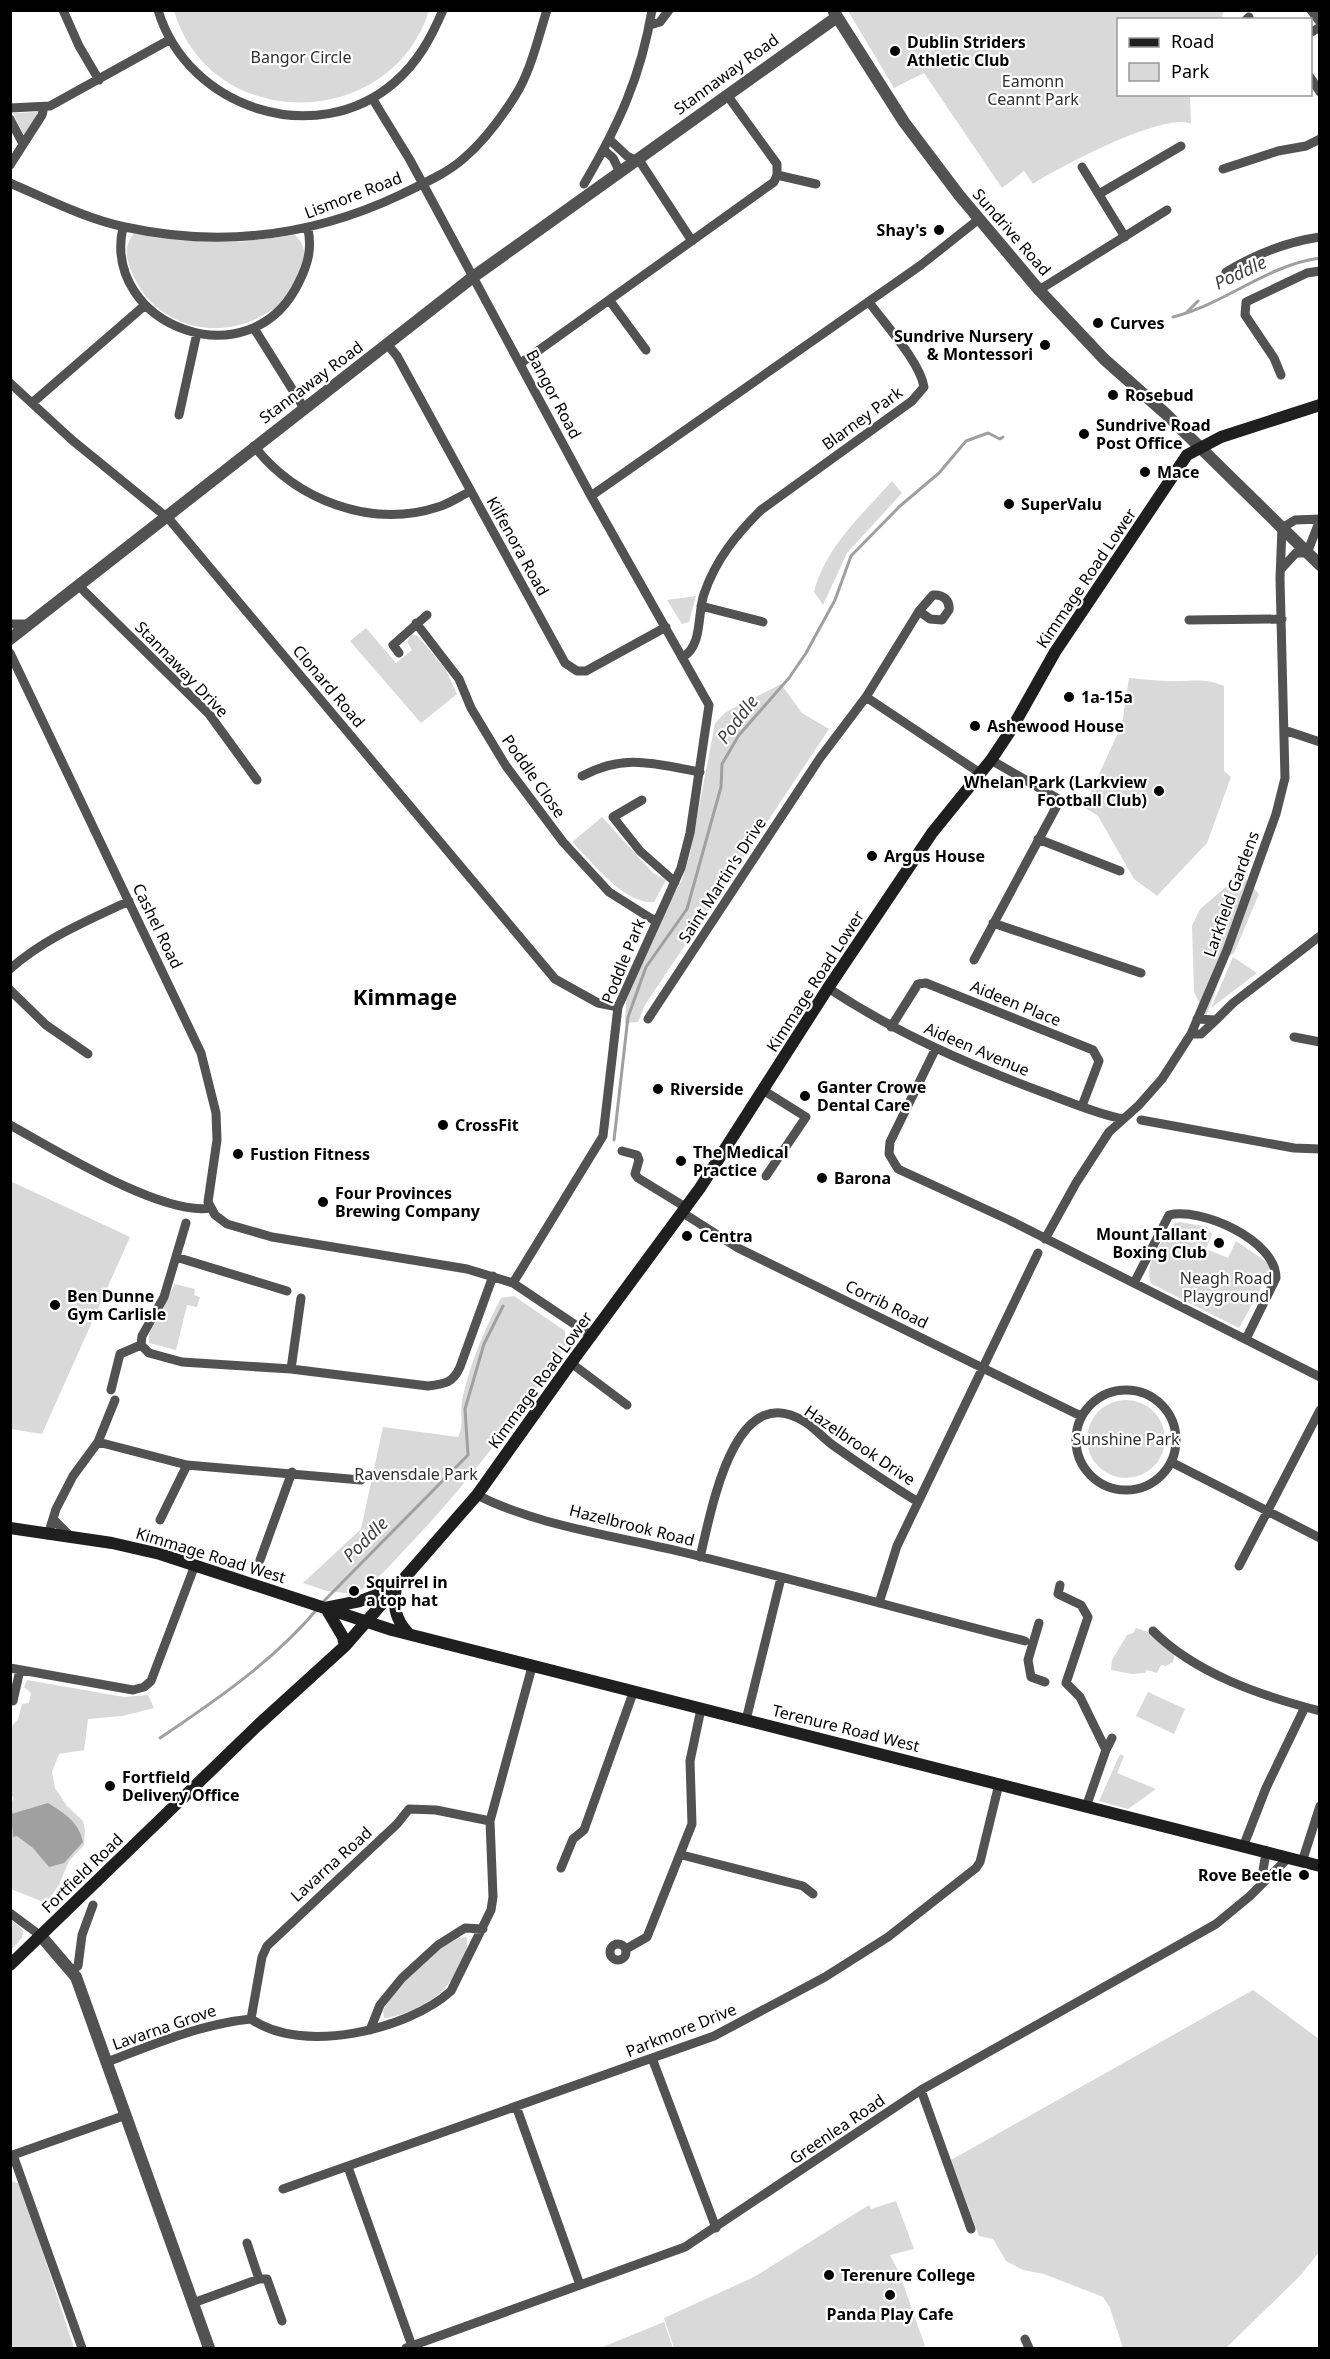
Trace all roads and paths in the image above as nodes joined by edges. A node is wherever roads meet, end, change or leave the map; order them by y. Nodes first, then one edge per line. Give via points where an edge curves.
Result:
1 (63, 10) edge
2 (158, 10) edge
3 (443, 10) edge
4 (547, 10) edge
5 (652, 10) edge
6 (669, 10) edge
7 (1311, 10) edge
8 (835, 14) edge
9 (1320, 22) edge
10 (650, 25) junction
11 (169, 40) junction
12 (1312, 79) edge
13 (99, 80) junction
14 (1320, 92) edge
15 (727, 95) junction
16 (372, 98) junction
17 (44, 107) junction
18 (10, 108) edge
19 (10, 119) edge
20 (1320, 139) edge
21 (610, 140) junction
22 (23, 144) junction
23 (1181, 146) dead end
24 (604, 150) junction
25 (636, 160) junction
26 (10, 165) edge
27 (1082, 167) dead end
28 (1223, 169) dead end
29 (620, 172) junction
30 (777, 175) junction
31 (10, 183) edge
32 (423, 183) junction
33 (584, 184) dead end
34 (816, 184) dead end
35 (1099, 194) junction
36 (1167, 210) dead end
37 (979, 219) junction
38 (123, 227) junction
39 (308, 229) junction
40 (1125, 237) junction
41 (1320, 237) edge
42 (692, 242) junction
43 (1320, 271) edge
44 (1226, 272) dead end
45 (473, 277) junction
46 (1039, 290) junction
47 (610, 301) junction
48 (869, 302) junction
49 (144, 306) junction
50 (255, 330) junction
51 (197, 333) junction
52 (387, 344) junction
53 (646, 350) dead end
54 (521, 363) junction
55 (1281, 375) dead end
56 (10, 383) edge
57 (32, 403) junction
58 (1320, 405) edge
59 (304, 408) junction
60 (179, 415) dead end
61 (254, 446) junction
62 (1198, 448) junction
63 (471, 491) junction
64 (591, 496) junction
65 (165, 515) junction
66 (1320, 520) edge
67 (1282, 528) junction
68 (1307, 553) junction
69 (1320, 565) edge
70 (1281, 570) junction
71 (78, 585) junction
72 (701, 606) junction
73 (919, 611) dead end
74 (427, 615) dead end
75 (1282, 619) junction
76 (1190, 620) dead end
77 (763, 622) dead end
78 (416, 623) junction
79 (10, 624) edge
80 (27, 624) junction
81 (666, 627) junction
82 (10, 639) edge
83 (10, 653) edge
84 (399, 653) dead end
85 (683, 657) junction
86 (10, 664) edge
87 (20, 670) junction
88 (866, 697) junction
89 (709, 705) joint
90 (1284, 730) junction
91 (1320, 742) edge
92 (991, 760) junction
93 (594, 769) junction
94 (700, 772) junction
95 (980, 774) junction
96 (582, 776) dead end
97 (599, 778) dead end
98 (257, 780) dead end
99 (642, 800) dead end
100 (1038, 839) junction
101 (1120, 871) dead end
102 (675, 882) junction
103 (129, 901) junction
104 (655, 921) junction
105 (993, 923) junction
106 (1320, 936) edge
107 (974, 960) dead end
108 (10, 969) edge
109 (1141, 973) dead end
110 (828, 988) junction
111 (10, 990) edge
112 (618, 1007) junction
113 (648, 1018) dead end
114 (1197, 1019) junction
115 (1216, 1020) junction
116 (891, 1027) junction
117 (1191, 1034) junction
118 (1294, 1037) dead end
119 (1320, 1042) edge
120 (935, 1050) junction
121 (88, 1054) dead end
122 (763, 1090) junction
123 (1082, 1106) junction
124 (1123, 1119) junction
125 (1141, 1120) dead end
126 (10, 1125) edge
127 (1320, 1149) edge
128 (622, 1151) dead end
129 (766, 1176) dead end
130 (210, 1208) junction
131 (685, 1210) junction
132 (186, 1223) dead end
133 (1045, 1239) junction
134 (1038, 1253) dead end
135 (176, 1257) junction
136 (493, 1276) junction
137 (513, 1283) junction
138 (1134, 1283) junction
139 (287, 1291) dead end
140 (302, 1298) dead end
141 (592, 1335) junction
142 (1246, 1339) junction
143 (141, 1346) junction
144 (571, 1363) junction
145 (982, 1368) junction
146 (291, 1369) junction
147 (1320, 1377) edge
148 (627, 1405) dead end
149 (1320, 1410) edge
150 (1082, 1416) junction
151 (98, 1442) junction
152 (1171, 1462) junction
153 (187, 1465) junction
154 (292, 1472) junction
155 (361, 1480) dead end
156 (477, 1495) junction
157 (918, 1502) junction
158 (1267, 1511) junction
159 (53, 1519) junction
160 (160, 1520) dead end
161 (10, 1528) edge
162 (48, 1535) junction
163 (72, 1538) junction
164 (1320, 1538) edge
165 (700, 1557) junction
166 (260, 1560) dead end
167 (195, 1565) junction
168 (1239, 1566) dead end
169 (781, 1578) junction
170 (1060, 1585) dead end
171 (396, 1587) junction
172 (879, 1603) junction
173 (326, 1609) junction
174 (364, 1622) junction
175 (1039, 1623) dead end
176 (1153, 1631) dead end
177 (408, 1633) junction
178 (1025, 1641) dead end
179 (345, 1646) junction
180 (532, 1666) junction
181 (15, 1669) edge
182 (1045, 1682) dead end
183 (633, 1693) junction
184 (13, 1701) dead end
185 (1305, 1707) junction
186 (701, 1709) junction
187 (1320, 1710) edge
188 (746, 1720) junction
189 (1112, 1738) dead end
190 (1106, 1750) junction
191 (999, 1784) junction
192 (1320, 1806) edge
193 (1086, 1807) junction
194 (490, 1821) junction
195 (1243, 1847) junction
196 (1266, 1853) junction
197 (682, 1855) junction
198 (1288, 1858) junction
199 (1302, 1862) junction
200 (1320, 1866) edge
201 (561, 1868) dead end
202 (1260, 1885) junction
203 (813, 1894) dead end
204 (93, 1905) dead end
205 (10, 1913) edge
206 (483, 1929) junction
207 (41, 1936) junction
208 (626, 1949) dead end
209 (10, 1965) edge
210 (71, 1970) junction
211 (251, 2019) junction
212 (370, 2030) junction
213 (652, 2058) junction
214 (107, 2062) junction
215 (921, 2090) junction
216 (516, 2106) junction
217 (126, 2115) junction
218 (12, 2155) edge
219 (348, 2167) junction
220 (283, 2189) dead end
221 (716, 2228) junction
222 (971, 2229) dead end
223 (247, 2243) dead end
224 (259, 2279) junction
225 (580, 2285) junction
226 (193, 2303) junction
227 (282, 2321) dead end
228 (1025, 2339) dead end
229 (409, 2348) edge
230 (82, 2349) edge
231 (209, 2349) edge
232 (1029, 2349) edge

1 - 13 street
2 - 11 street
3 - 16 street via 426,48 414,64
4 - 32 street, Lismore Road via 516,94 484,138 462,160
5 - 10 street
6 - 10 street via 660,22
7 - 9 street
8 - 15 street, Stannaway Road
8 - 37 street, Sundrive Road via 904,122
10 - 21 street via 631,95
11 - 13 street
11 - 16 street via 210,86 230,99 265,112 320,115
12 - 14 street
13 - 17 street
15 - 25 street, Stannaway Road
15 - 30 street via 777,165
16 - 32 street, Bangor Road
17 - 18 street
17 - 22 street
19 - 22 street
20 - 28 street
21 - 24 street
21 - 25 street
22 - 26 street
23 - 35 street
24 - 29 street
24 - 33 street
25 - 29 street, Stannaway Road
25 - 42 street
27 - 35 street
29 - 45 street, Stannaway Road
30 - 34 street
30 - 42 street via 774,182
31 - 38 street, Lismore Road
32 - 39 street, Lismore Road via 373,208
32 - 45 street, Bangor Road
35 - 40 street
36 - 40 street
37 - 46 street, Sundrive Road
37 - 48 street
38 - 39 street, Lismore Road via 217,237
38 - 49 street via 122,258
39 - 50 street via 309,257 294,294
40 - 46 street
41 - 44 street via 1297,240 1256,254
42 - 47 street
43 - 55 street via 1307,273 1246,302 1245,315
45 - 52 street, Stannaway Road
45 - 54 street, Bangor Road
46 - 62 street, Sundrive Road via 1104,359
47 - 53 street
47 - 54 street
48 - 64 street
48 - 72 street, Blarney Park via 907,355 924,387 912,401 761,510 726,548
49 - 51 street
49 - 57 street
50 - 51 street via 229,336
50 - 59 street
51 - 60 street
52 - 59 street, Stannaway Road
52 - 63 street, Kilfenora Road
54 - 64 street, Bangor Road
56 - 57 street, Clonard Road
57 - 65 street, Clonard Road
58 - 62 main road, Kimmage Road Lower via 1264,421
59 - 61 street, Stannaway Road
61 - 63 street via 273,468 303,491 317,499 365,512 383,514 439,507
61 - 65 street, Stannaway Road
62 - 67 street, Sundrive Road
62 - 92 main road, Kimmage Road Lower via 1187,455 1170,479 1055,652
63 - 81 street, Kilfenora Road via 565,663 586,671
64 - 81 street, Bangor Road
65 - 71 street, Stannaway Road
65 - 112 street, Clonard Road via 555,979 598,1003
66 - 67 street via 1295,520
66 - 68 street
67 - 68 street, Sundrive Road
67 - 70 street, Larkfield Gardens
68 - 69 street, Sundrive Road
68 - 70 street via 1288,558
70 - 75 street, Larkfield Gardens
71 - 80 street, Stannaway Road
71 - 98 street, Stannaway Drive via 209,714
72 - 77 street
72 - 85 street via 695,646
73 - 88 street, Saint Martin's Drive
74 - 78 street
75 - 76 street
75 - 90 street, Larkfield Gardens
78 - 84 street via 393,645
78 - 104 street, Poddle Close via 459,679 471,708 506,766 563,842 609,892
79 - 80 street
80 - 82 street, Stannaway Road
81 - 85 street, Bangor Road
83 - 87 street, Cashel Road
85 - 89 street, Bangor Road
86 - 87 street
87 - 103 street, Cashel Road
88 - 95 street
88 - 113 street, Saint Martin's Drive via 820,758
89 - 94 street, Poddle Park
90 - 91 street
90 - 114 street, Larkfield Gardens via 1285,778 1276,814 1227,950
92 - 95 main road, Kimmage Road Lower
92 - 100 street via 1060,800
93 - 94 street via 620,761 637,761
93 - 96 street
93 - 97 street
94 - 102 street, Poddle Park via 690,833
95 - 110 main road, Kimmage Road Lower via 932,833
99 - 102 street via 613,817 640,851
100 - 101 street
100 - 105 street
102 - 104 street, Poddle Park
103 - 108 street via 66,930
103 - 130 street, Cashel Road via 201,1053 211,1085 217,1140
104 - 112 street, Poddle Park
105 - 107 street
105 - 109 street
106 - 115 street
110 - 116 street, Aideen Avenue
110 - 122 main road, Kimmage Road Lower
111 - 121 street via 46,1025
112 - 137 street, Poddle Park via 603,1136
114 - 115 street
114 - 117 street, Larkfield Gardens
115 - 117 street via 1201,1035
116 - 120 street, Aideen Avenue
116 - 123 street, Aideen Place via 918,984 926,983 1093,1050 1099,1061
117 - 124 street, Larkfield Gardens via 1139,1105
118 - 119 street
120 - 123 street, Aideen Avenue
120 - 133 street via 890,1142 889,1154 898,1169
122 - 129 street via 806,1117
122 - 131 main road, Kimmage Road Lower
123 - 124 street, Aideen Avenue
124 - 133 street, Larkfield Gardens via 1098,1148
125 - 127 street via 1294,1148
126 - 130 street via 147,1195 183,1208
128 - 131 street, Corrib Road via 637,1155 638,1178
130 - 136 street via 227,1224 272,1237
131 - 141 main road, Kimmage Road Lower
131 - 145 street, Corrib Road via 738,1248
132 - 135 street
133 - 138 street
134 - 145 street, Hazelbrook Drive
135 - 139 street
135 - 143 street via 164,1298 142,1336
136 - 137 street
136 - 146 street via 456,1377 448,1384 428,1386
137 - 141 street
138 - 142 street
138 - 142 street via 1169,1215 1204,1217 1234,1229 1269,1254 1276,1270 1276,1278
140 - 146 street
141 - 144 main road, Kimmage Road Lower
142 - 147 street
143 - 146 street via 149,1353 182,1362
143 - 151 street via 120,1354 113,1395
144 - 148 street
144 - 156 main road, Kimmage Road Lower
145 - 150 street, Corrib Road
145 - 157 street, Hazelbrook Drive
149 - 158 street
150 - 152 street via 1092,1402 1107,1393 1141,1391 1156,1399 1172,1420 1176,1445
150 - 152 street via 1077,1428 1077,1452 1098,1481 1120,1489 1144,1486
151 - 153 street
151 - 159 street via 73,1476
152 - 158 street
153 - 154 street
153 - 160 street
154 - 155 street
154 - 166 street
156 - 165 street, Hazelbrook Road via 533,1516
156 - 171 main road, Kimmage Road Lower
157 - 165 street, Hazelbrook Drive via 805,1422 771,1414 757,1418 732,1449 720,1476
157 - 172 street, Hazelbrook Drive via 897,1546
158 - 164 street
158 - 168 street
159 - 162 street
159 - 163 street
161 - 162 main road, Kimmage Road West
162 - 163 main road, Kimmage Road West
163 - 167 main road, Kimmage Road West via 123,1545
165 - 169 street, Hazelbrook Road
167 - 173 main road, Kimmage Road West
167 - 181 street via 154,1675 144,1687 133,1690
169 - 172 street, Hazelbrook Road
169 - 188 street
170 - 190 street via 1058,1594 1082,1605 1088,1617 1066,1683 1080,1697
171 - 173 main road
171 - 174 main road, Kimmage Road Lower
171 - 177 main road via 395,1610
172 - 178 street, Hazelbrook Road
173 - 174 main road, Kimmage Road West
173 - 179 main road
174 - 177 main road, Terenure Road West
174 - 179 main road, Fortfield Road
175 - 182 street via 1028,1660 1031,1677
176 - 185 street via 1166,1644 1227,1680
177 - 180 main road, Terenure Road West
179 - 207 main road, Fortfield Road
180 - 183 main road, Terenure Road West
180 - 194 street, Lavarna Grove
181 - 184 street
183 - 186 main road, Terenure Road West
183 - 201 street via 584,1830 575,1835
185 - 187 street
185 - 195 street
186 - 188 main road, Terenure Road West
186 - 197 street via 690,1761 692,1824
188 - 191 main road, Terenure Road West
189 - 190 street
190 - 193 street
191 - 193 main road, Terenure Road West
191 - 213 street, Parkmore Drive via 980,1862 958,1882 888,1937 825,1977 714,2036
192 - 199 street
193 - 195 main road, Terenure Road West
194 - 206 street, Lavarna Grove via 493,1897
194 - 211 street, Lavarna Road via 444,1811 409,1809 267,1946
195 - 196 main road, Terenure Road West
196 - 198 main road, Terenure Road West
196 - 202 street
197 - 203 street via 803,1886
197 - 208 street via 647,1937
198 - 199 main road, Terenure Road West
198 - 202 street, Greenlea Road
199 - 200 main road, Terenure Road West
202 - 215 street, Greenlea Road via 1216,1924
204 - 210 street via 82,1935 78,1966
205 - 207 street
206 - 212 street via 465,1928 438,1945 402,1978 381,2005
206 - 212 street, Lavarna Grove via 451,1991 440,2001
207 - 209 main road
207 - 210 street, Fortfield Road
210 - 214 street, Fortfield Road
211 - 212 street, Lavarna Grove via 304,2036
211 - 214 street, Lavarna Grove via 212,2024
213 - 216 street, Parkmore Drive
213 - 221 street
214 - 217 street, Fortfield Road
215 - 221 street, Greenlea Road
215 - 222 street
216 - 219 street, Parkmore Drive
216 - 225 street
217 - 218 street
217 - 226 street, Fortfield Road
218 - 230 street
219 - 220 street, Parkmore Drive
219 - 229 street
221 - 225 street, Greenlea Road via 685,2247
223 - 224 street
224 - 226 street
224 - 227 street via 267,2279
225 - 229 street, Greenlea Road
226 - 231 street, Fortfield Road
228 - 232 street

